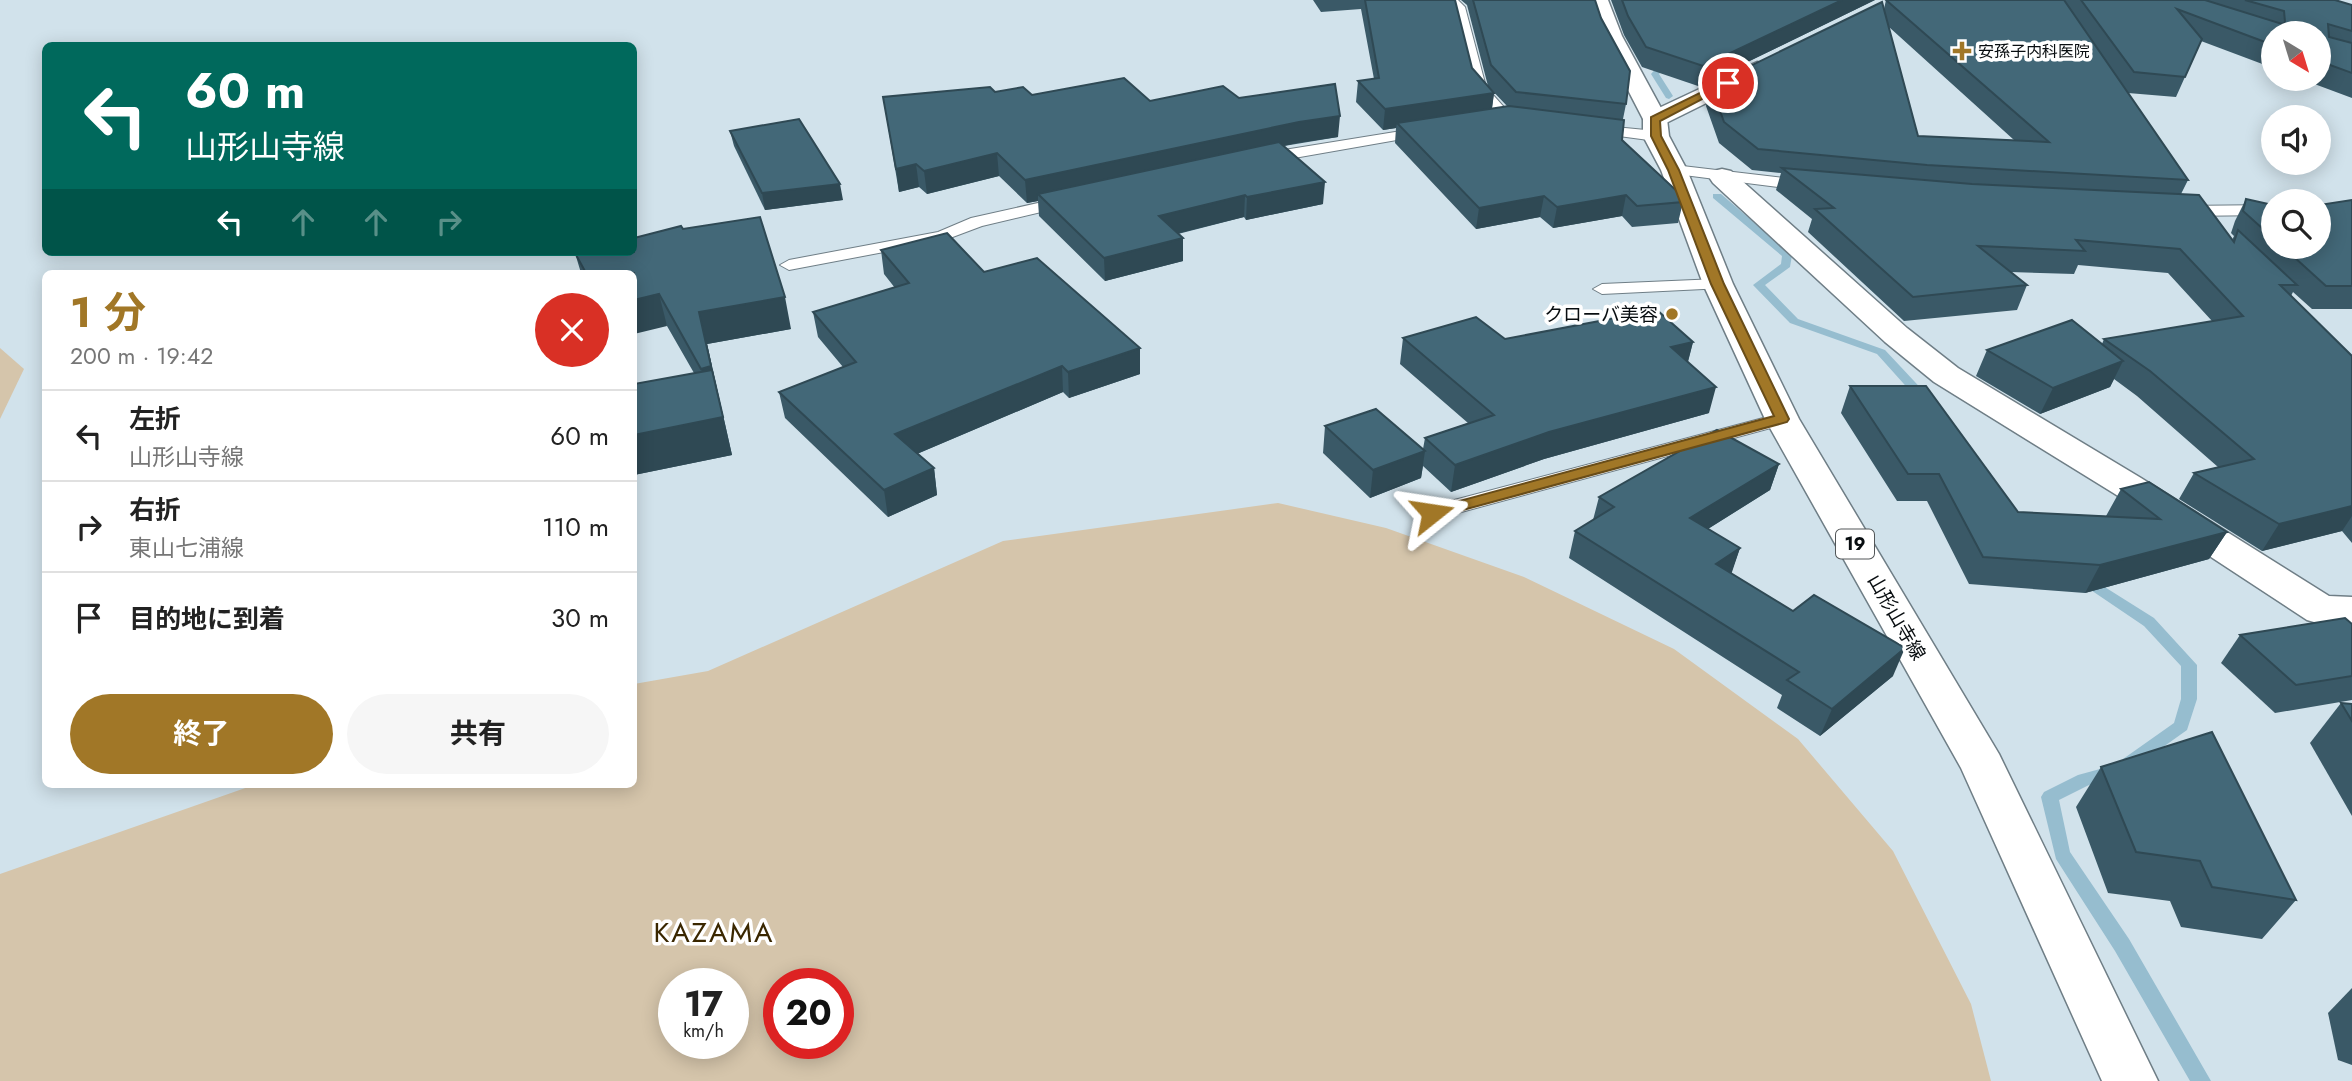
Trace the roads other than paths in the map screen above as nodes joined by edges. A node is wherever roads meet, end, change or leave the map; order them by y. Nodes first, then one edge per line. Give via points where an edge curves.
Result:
1 (1451, 0) edge
2 (1598, 0) edge
3 (1776, 60) edge
4 (1533, 122) edge
5 (1574, 127) edge
6 (1655, 127) junction
7 (1437, 130) edge
8 (1246, 162) edge
9 (1674, 170) junction
10 (1722, 177) junction
11 (1822, 187) edge
12 (1090, 196) edge
13 (2191, 206) junction
14 (2261, 209) edge
15 (2169, 210) edge
16 (2214, 230) edge
17 (789, 265) dead end
18 (1717, 284) junction
19 (1602, 289) dead end
20 (1782, 419) junction
21 (1432, 513) dead end
22 (2337, 611) edge
23 (2352, 638) edge
24 (2130, 1081) edge

1 - 4 lane via 1459,7 1479,88 1499,120
2 - 6 main road, 山形山寺線 / 19
3 - 6 main road
5 - 6 lane
6 - 9 main road, 山形山寺線 / 19
7 - 8 lane
9 - 10 lane
9 - 18 main road, 山形山寺線 / 19
10 - 11 lane
10 - 22 main road via 1896,335 1947,375
12 - 17 lane via 977,222 942,236
13 - 14 lane
13 - 15 lane
13 - 16 lane
18 - 19 lane
18 - 20 main road, 山形山寺線 / 19
20 - 21 lane
20 - 24 main road, 山形山寺線 / 19 via 1983,766
22 - 23 lane

